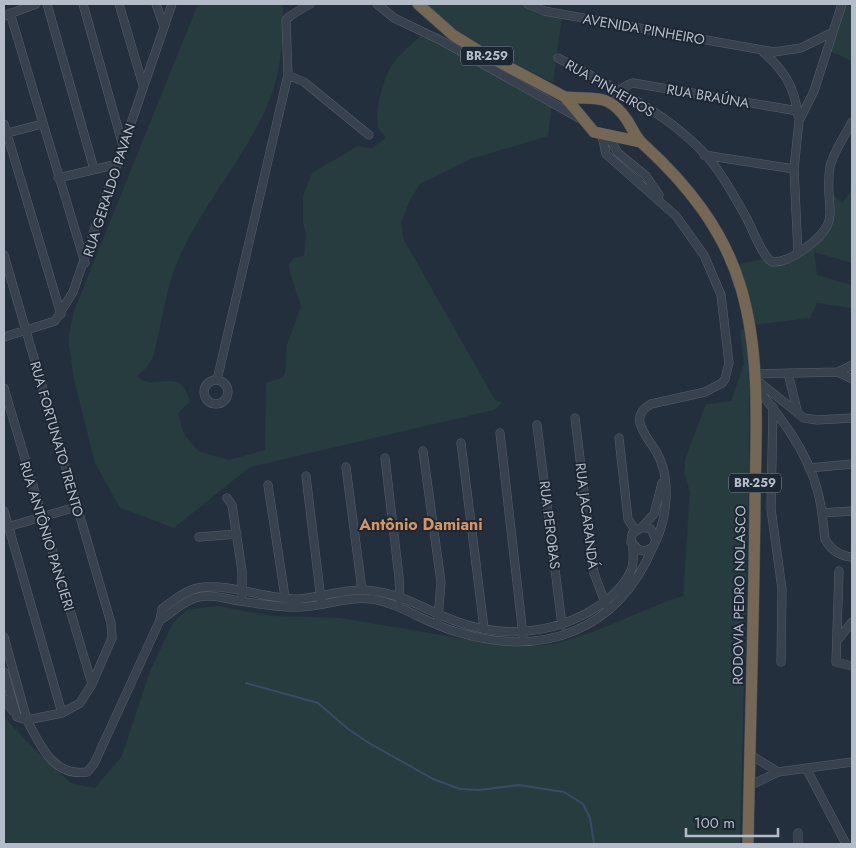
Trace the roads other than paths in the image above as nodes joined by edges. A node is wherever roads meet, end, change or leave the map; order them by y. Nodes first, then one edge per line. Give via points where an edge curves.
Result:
1 (36, 4) edge
2 (46, 4) edge
3 (83, 4) edge
4 (119, 4) edge
5 (156, 4) edge
6 (172, 4) edge
7 (310, 4) edge
8 (377, 4) edge
9 (418, 4) edge
10 (528, 4) edge
11 (842, 4) edge
12 (7, 14) edge
13 (164, 27) junction
14 (831, 33) junction
15 (762, 50) junction
16 (558, 58) dead end
17 (288, 75) junction
18 (143, 85) junction
19 (621, 92) junction
20 (565, 97) junction
21 (633, 99) junction
22 (595, 100) junction
23 (607, 100) junction
24 (620, 111) junction
25 (798, 111) junction
26 (585, 121) junction
27 (799, 121) junction
28 (852, 122) edge
29 (4, 124) edge
30 (42, 124) junction
31 (5, 134) edge
32 (369, 135) dead end
33 (605, 136) junction
34 (641, 142) junction
35 (124, 148) junction
36 (704, 155) junction
37 (118, 164) junction
38 (794, 169) junction
39 (94, 170) junction
40 (58, 178) junction
41 (798, 253) junction
42 (4, 255) edge
43 (84, 263) junction
44 (61, 314) junction
45 (25, 330) junction
46 (4, 337) edge
47 (852, 366) edge
48 (838, 372) junction
49 (788, 373) junction
50 (755, 379) junction
51 (852, 379) edge
52 (218, 380) dead end
53 (4, 388) edge
54 (773, 407) junction
55 (798, 414) junction
56 (575, 418) dead end
57 (852, 418) edge
58 (537, 425) dead end
59 (500, 433) dead end
60 (619, 438) dead end
61 (461, 443) dead end
62 (423, 451) dead end
63 (385, 458) dead end
64 (852, 464) edge
65 (346, 467) dead end
66 (809, 468) junction
67 (664, 474) junction
68 (306, 476) dead end
69 (268, 485) dead end
70 (227, 498) dead end
71 (76, 507) junction
72 (4, 511) edge
73 (852, 511) edge
74 (822, 514) junction
75 (41, 518) junction
76 (6, 527) edge
77 (638, 529) junction
78 (237, 534) junction
79 (199, 537) dead end
80 (656, 538) junction
81 (633, 545) junction
82 (653, 547) junction
83 (852, 557) edge
84 (839, 570) dead end
85 (362, 590) junction
86 (243, 592) junction
87 (321, 596) junction
88 (401, 597) junction
89 (285, 598) junction
90 (241, 602) junction
91 (604, 602) junction
92 (320, 605) junction
93 (398, 607) junction
94 (609, 611) junction
95 (439, 614) junction
96 (160, 620) junction
97 (852, 622) edge
98 (437, 625) junction
99 (562, 625) junction
100 (484, 628) junction
101 (523, 632) junction
102 (4, 637) edge
103 (837, 641) junction
104 (524, 642) junction
105 (781, 662) dead end
106 (852, 666) edge
107 (4, 672) edge
108 (92, 684) junction
109 (4, 699) edge
110 (62, 712) junction
111 (16, 714) junction
112 (27, 720) junction
113 (750, 754) junction
114 (852, 762) edge
115 (806, 768) junction
116 (778, 772) junction
117 (749, 786) junction
118 (798, 833) dead end
119 (748, 844) edge
120 (798, 844) edge
121 (846, 844) edge

1 - 12 street
2 - 39 street
3 - 35 street
4 - 18 street
5 - 13 street
6 - 13 street, RUA GERALDO PAVAN
7 - 17 street via 287,18
8 - 26 street via 398,20
9 - 20 highway, BR-259 via 452,35
10 - 15 street, AVENIDA PINHEIRO via 544,11
11 - 14 street
12 - 30 street
13 - 18 street, RUA GERALDO PAVAN
14 - 15 street, AVENIDA PINHEIRO via 789,51
14 - 27 street via 814,91
15 - 25 street via 789,80
16 - 19 street, RUA PINHEIROS
17 - 32 street via 304,82
17 - 52 street
18 - 35 street, RUA GERALDO PAVAN
19 - 21 street, RUA PINHEIROS
19 - 23 street, RUA BRAÚNA
19 - 25 street, RUA BRAÚNA via 630,84 642,84
20 - 22 highway, BR-259
20 - 26 highway, BR-259
21 - 24 street via 624,103
21 - 36 street, RUA PINHEIROS via 673,127
22 - 23 highway, BR-259
22 - 26 highway via 586,106
23 - 24 highway, RODOVIA PEDRO NOLASCO / BR-259
24 - 33 highway via 616,129
24 - 34 highway, RODOVIA PEDRO NOLASCO / BR-259
25 - 27 street
26 - 33 highway, BR-259 via 594,132
27 - 38 street
28 - 41 street via 830,167 830,222 822,236
29 - 31 street
30 - 31 street
30 - 40 street
31 - 44 street
33 - 34 highway
33 - 67 street via 606,154 662,201 696,243 716,278 721,295 730,363 725,379 713,389 651,404 641,412 640,425 658,454
34 - 50 highway, RODOVIA PEDRO NOLASCO / BR-259 via 687,188 720,237 741,288
35 - 37 street, RUA GERALDO PAVAN
36 - 38 street
36 - 41 street, RUA PINHEIROS via 735,198 769,261 780,262
37 - 39 street
37 - 43 street, RUA GERALDO PAVAN
38 - 41 street
39 - 40 street
40 - 43 street
42 - 45 street, RUA FORTUNATO TRENTO
43 - 44 street, RUA GERALDO PAVAN
44 - 45 street via 50,324
45 - 46 street
45 - 71 street, RUA FORTUNATO TRENTO
47 - 48 street
48 - 49 street
48 - 51 street
49 - 50 street
49 - 55 street
50 - 54 street
50 - 55 street
50 - 113 highway, RODOVIA PEDRO NOLASCO / BR-259
53 - 75 street, RUA ANTÔNIO PANCIERI
54 - 66 street
54 - 105 street via 771,509 782,589
55 - 57 street via 810,420
56 - 91 street, RUA JACARANDÁ via 594,573
58 - 99 street, RUA PEROBAS
59 - 101 street
60 - 77 street via 628,519
61 - 100 street
62 - 95 street via 441,582
63 - 88 street
64 - 66 street
65 - 85 street
66 - 74 street
67 - 77 street via 654,514
67 - 80 street via 665,505
68 - 87 street
69 - 89 street
70 - 78 street via 232,505
71 - 75 street
71 - 108 street, RUA FORTUNATO TRENTO via 111,623 112,638
72 - 76 street
73 - 74 street
74 - 83 street via 825,540 838,553
75 - 76 street
75 - 108 street, RUA ANTÔNIO PANCIERI
76 - 110 street
77 - 80 street via 651,529
77 - 81 street via 631,538
78 - 79 street
78 - 86 street
80 - 82 street
81 - 82 street via 642,551
81 - 91 street via 630,572
82 - 94 street via 630,590
84 - 103 street
85 - 87 street
85 - 88 street
86 - 89 street
86 - 90 street
86 - 96 street via 198,588 162,609
87 - 89 street
87 - 92 street
88 - 93 street
88 - 95 street
90 - 92 street via 295,607
90 - 96 street via 214,597 196,598
91 - 94 street, RUA JACARANDÁ
91 - 99 street via 580,618
92 - 93 street via 364,599
93 - 98 street
94 - 104 street via 588,625 565,634
95 - 98 street
95 - 100 street
96 - 112 street via 94,764 87,772 74,774 54,763
97 - 103 street
98 - 104 street via 482,638
99 - 101 street
100 - 101 street
101 - 104 street
102 - 112 street
103 - 106 street via 836,662
107 - 111 street
108 - 110 street via 80,703
109 - 111 street
110 - 112 street
111 - 112 street
113 - 116 street
113 - 117 highway, RODOVIA PEDRO NOLASCO / BR-259
114 - 115 street
115 - 116 street
115 - 121 street
116 - 117 street
117 - 119 highway, RODOVIA PEDRO NOLASCO / BR-259
118 - 120 street

